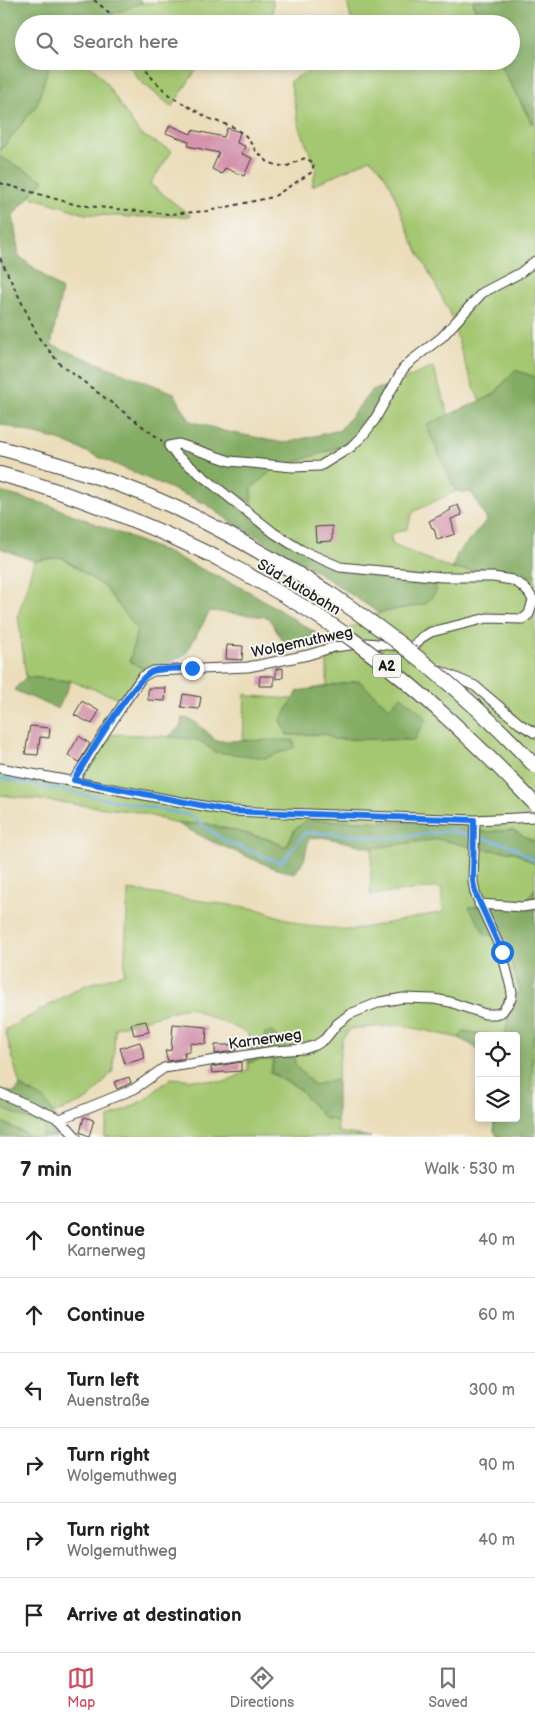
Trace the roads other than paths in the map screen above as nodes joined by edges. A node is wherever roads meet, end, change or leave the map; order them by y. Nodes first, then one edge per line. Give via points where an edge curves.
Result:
1 (535, 261) edge
2 (0, 448) edge
3 (0, 474) edge
4 (413, 647) junction
5 (535, 733) edge
6 (535, 766) edge
7 (0, 768) edge
8 (74, 780) junction
9 (535, 804) edge
10 (535, 817) edge
11 (474, 820) junction
12 (480, 904) junction
13 (535, 905) edge
14 (0, 1093) edge
15 (60, 1120) junction
16 (76, 1137) edge

1 - 4 street via 520,273 482,293 442,337 403,369 364,434 351,447 320,466 292,467 230,461 179,444 169,446 176,456 274,533 301,550 340,567 512,580 521,585 533,600 529,614 523,618 488,618 431,632
2 - 6 highway, Süd Autobahn / A2, bridge via 118,485 171,506 238,539 333,596 411,653
3 - 9 highway, Süd Autobahn / A2, bridge via 39,484 161,531 217,558 317,615 393,670 448,717
4 - 5 street via 419,659 429,667 475,686
4 - 8 street, Wolgemuthweg via 366,643 248,667 153,671 142,677
7 - 8 street
8 - 11 street via 230,811
10 - 11 street
11 - 12 street via 473,881
12 - 13 street
12 - 15 street, Karnerweg via 502,952 512,992 508,1006 502,1012 485,1014 434,999 403,998 380,1002 350,1014 316,1045 164,1068 134,1089
14 - 15 street
15 - 16 street

